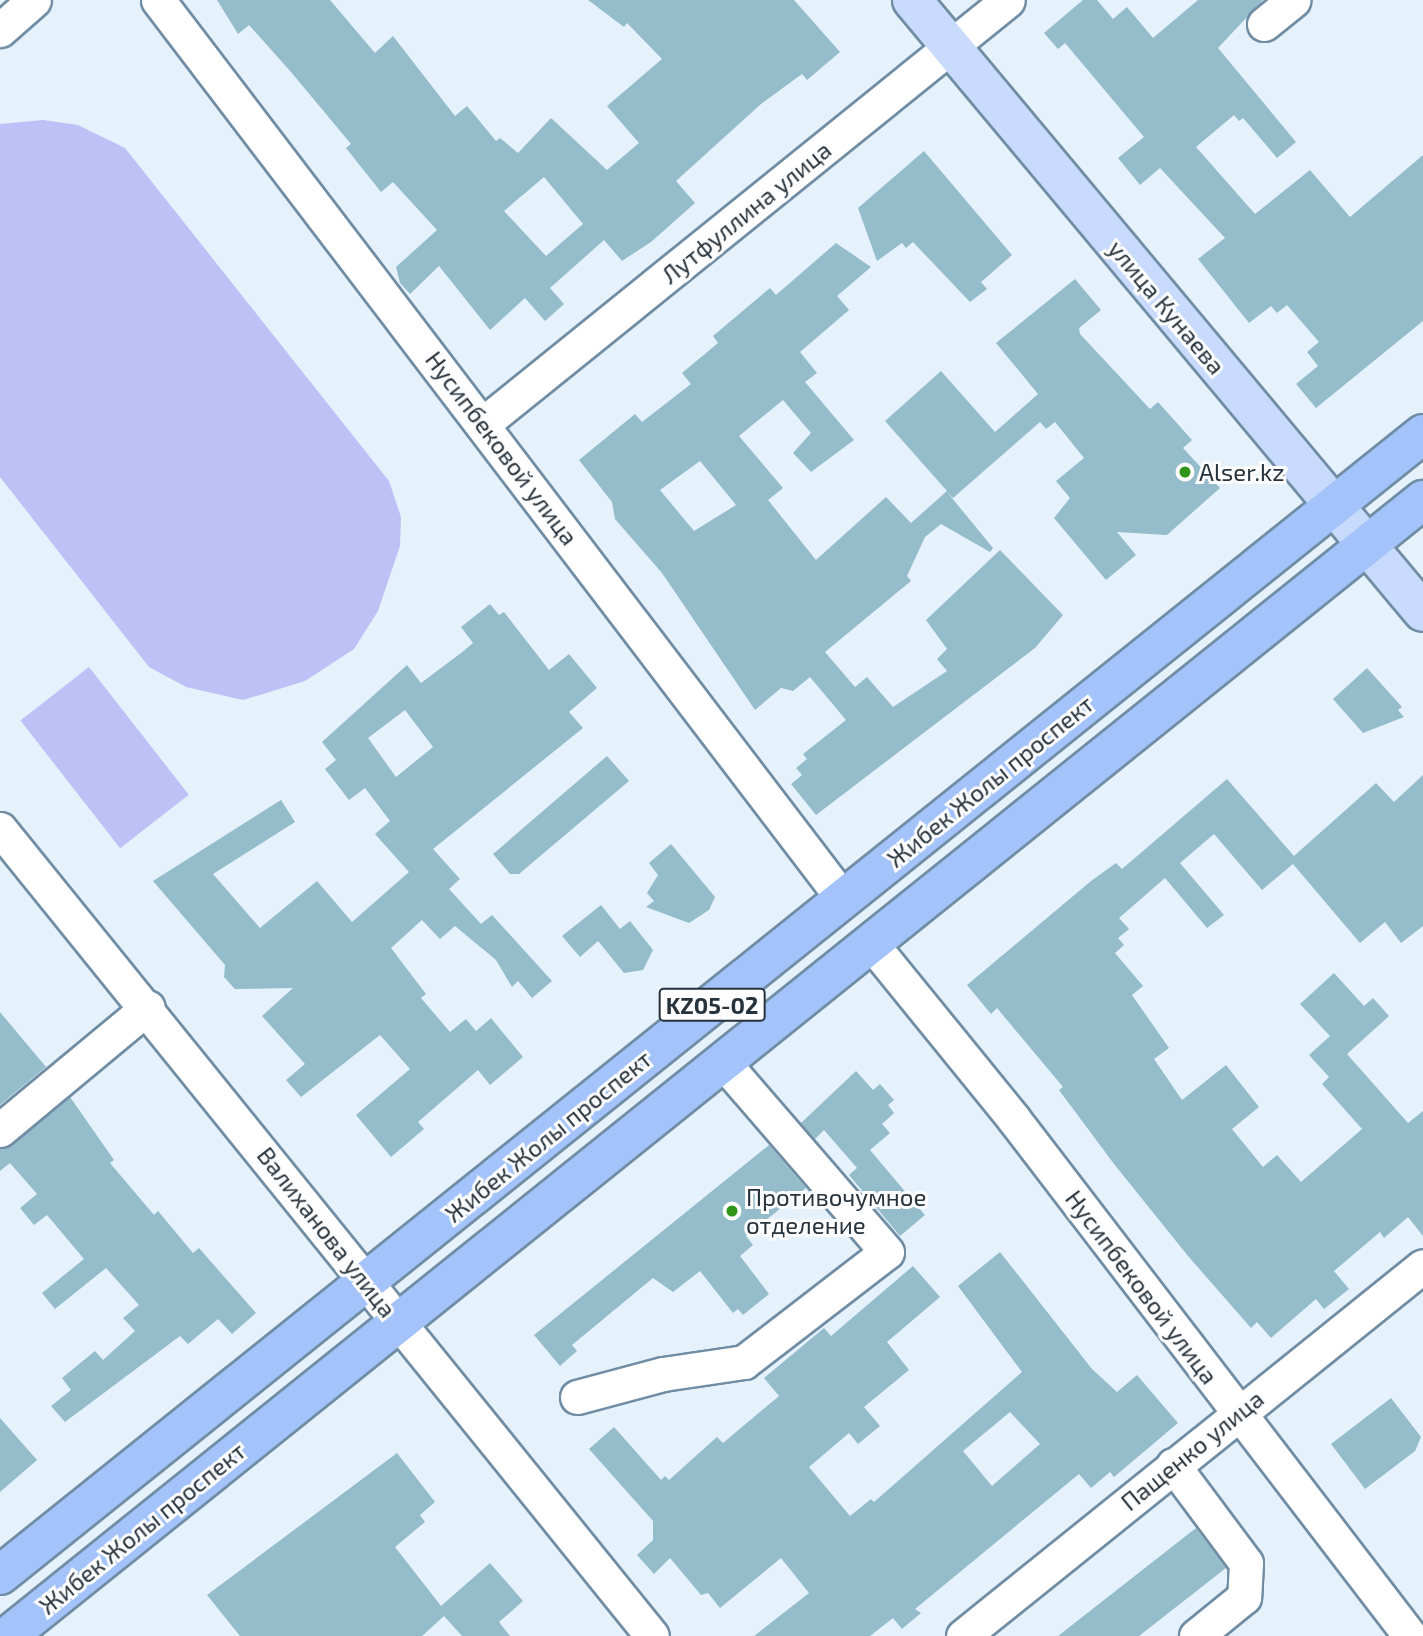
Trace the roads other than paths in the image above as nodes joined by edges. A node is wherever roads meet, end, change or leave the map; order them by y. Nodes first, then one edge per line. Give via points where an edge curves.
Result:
1 (34, 0) edge
2 (158, 0) edge
3 (912, 0) edge
4 (1008, 0) edge
5 (1294, 0) edge
6 (1264, 24) dead end
7 (0, 30) edge
8 (952, 47) junction
9 (484, 424) junction
10 (1423, 434) edge
11 (1423, 500) edge
12 (1332, 508) junction
13 (1366, 545) junction
14 (1423, 612) edge
15 (0, 829) edge
16 (843, 899) junction
17 (870, 942) junction
18 (148, 1007) junction
19 (723, 1061) junction
20 (0, 1130) edge
21 (1423, 1265) edge
22 (367, 1281) junction
23 (398, 1322) junction
24 (577, 1396) dead end
25 (1239, 1412) junction
26 (1173, 1465) junction
27 (0, 1575) edge
28 (8, 1636) edge
29 (652, 1636) edge
30 (963, 1636) edge
31 (1196, 1636) edge
32 (1410, 1636) edge

1 - 7 street
2 - 9 street, Нусипбековой улица
3 - 8 main road, улица Кунаева
4 - 8 street, Лутфуллина улица
5 - 6 street
8 - 9 street, Лутфуллина улица
8 - 12 main road, улица Кунаева
9 - 16 street, Нусипбековой улица
10 - 12 highway, Жибек Жолы проспект / KZ05-02
11 - 13 highway, Жибек Жолы проспект / KZ05-02
12 - 13 main road, улица Кунаева
12 - 16 highway, Жибек Жолы проспект / KZ05-02
13 - 14 main road, улица Кунаева
13 - 17 highway, Жибек Жолы проспект / KZ05-02
15 - 18 street, Валиханова улица
16 - 22 highway, Жибек Жолы проспект / KZ05-02
17 - 19 highway, Жибек Жолы проспект / KZ05-02
17 - 25 street, Нусипбековой улица
18 - 20 street
18 - 22 street, Валиханова улица
19 - 23 highway, Жибек Жолы проспект / KZ05-02
19 - 24 street via 887,1252 744,1362 663,1374
21 - 25 street, Пащенко улица
22 - 23 street, Валиханова улица
22 - 27 highway, Жибек Жолы проспект / KZ05-02
23 - 28 highway, Жибек Жолы проспект / KZ05-02
23 - 29 street, Валиханова улица
25 - 26 street, Пащенко улица
25 - 32 street, Нусипбековой улица
26 - 30 street, Пащенко улица
26 - 31 street via 1246,1563 1244,1597

